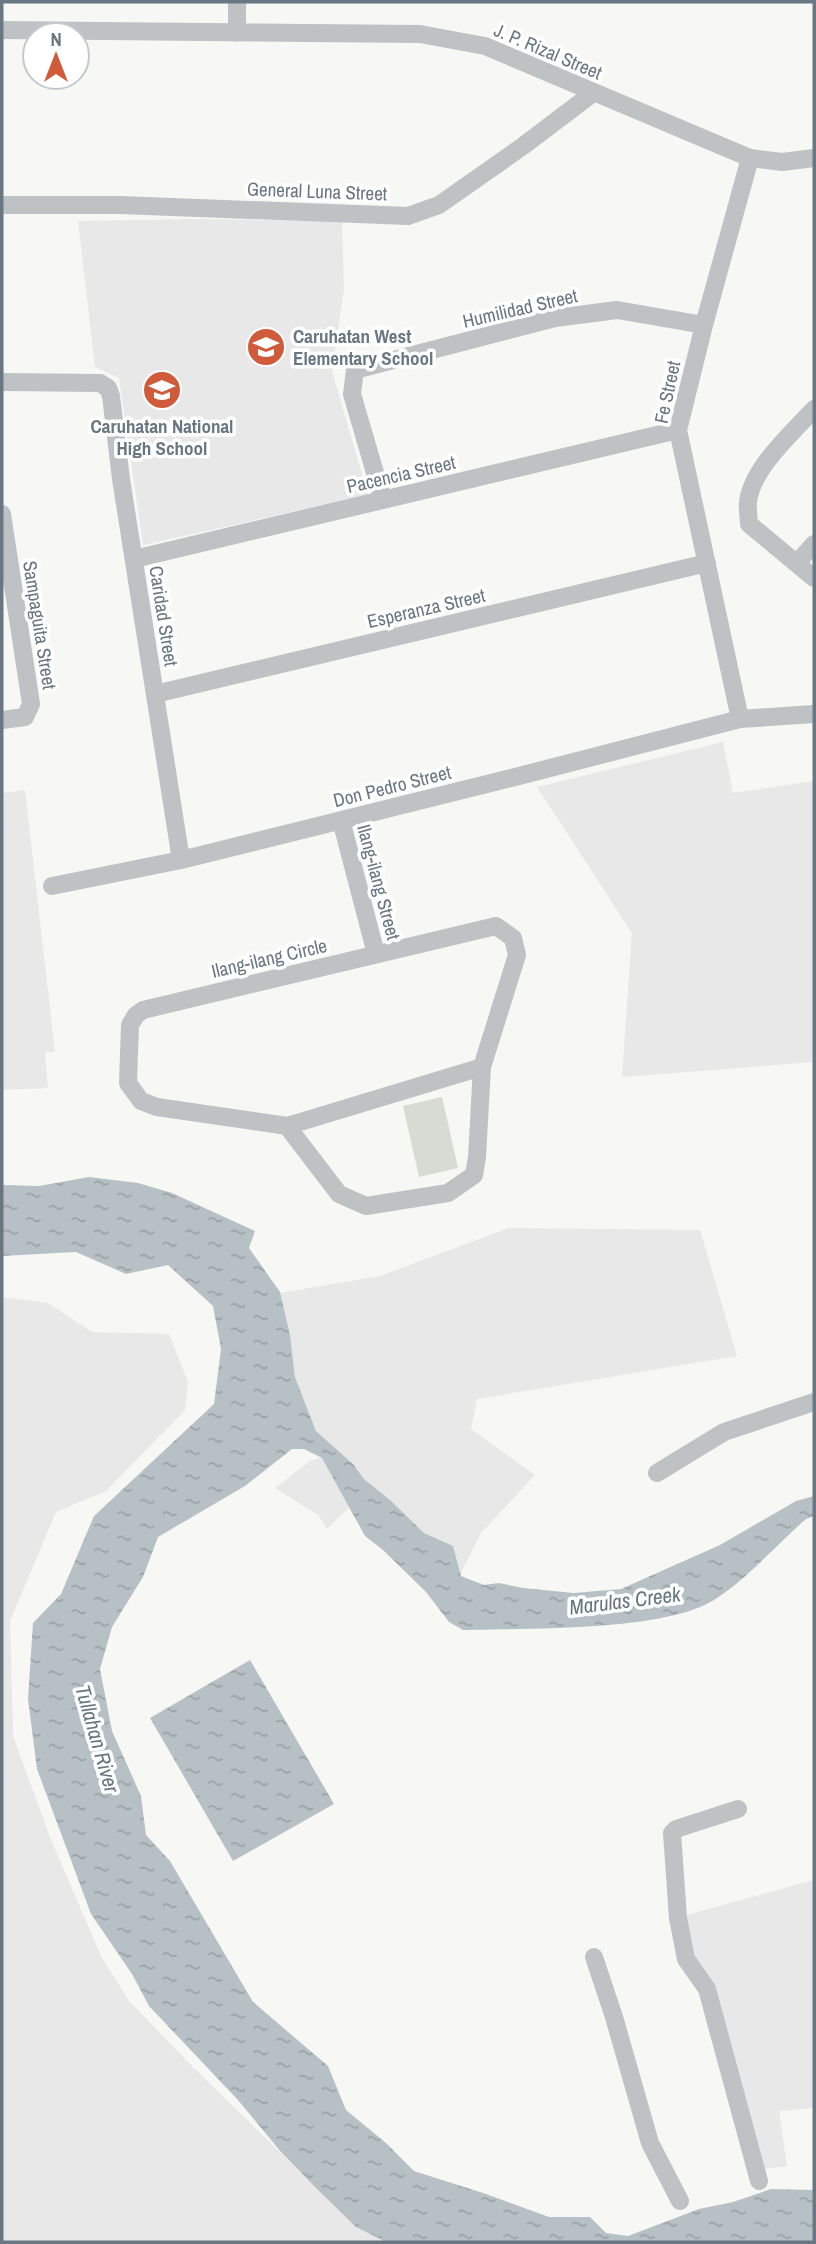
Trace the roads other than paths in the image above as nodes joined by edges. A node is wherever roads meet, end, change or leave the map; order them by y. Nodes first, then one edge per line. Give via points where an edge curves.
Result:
1 (237, 2) edge
2 (2, 30) edge
3 (237, 33) junction
4 (593, 93) junction
5 (750, 158) junction
6 (814, 158) edge
7 (2, 205) edge
8 (704, 325) junction
9 (2, 382) edge
10 (814, 410) edge
11 (678, 430) junction
12 (383, 500) junction
13 (2, 514) edge
14 (814, 544) edge
15 (134, 559) junction
16 (707, 563) junction
17 (797, 563) junction
18 (814, 578) edge
19 (155, 694) junction
20 (814, 714) edge
21 (740, 719) junction
22 (2, 720) edge
23 (341, 820) junction
24 (181, 860) junction
25 (52, 886) dead end
26 (376, 954) junction
27 (482, 1067) junction
28 (287, 1126) junction
29 (814, 1402) edge
30 (657, 1473) dead end
31 (738, 1809) dead end
32 (594, 1957) dead end
33 (759, 2181) dead end
34 (680, 2201) dead end

1 - 3 street
2 - 3 street, J. P. Rizal Street
3 - 4 street, J. P. Rizal Street via 420,34 485,46
4 - 5 street, J. P. Rizal Street
4 - 7 street, General Luna Street via 439,205 408,216
5 - 6 street, J. P. Rizal Street via 782,162
5 - 8 street, Fe Street
8 - 11 street, Fe Street
8 - 12 street, Humilidad Street via 617,310 555,318 355,370 352,394
9 - 15 street, Caridad Street via 100,383 108,388
10 - 17 street via 772,455 752,485 748,503 749,524
11 - 12 street, Pacencia Street
11 - 16 street, Fe Street
12 - 15 street, Pacencia Street
13 - 22 street, Sampaguita Street via 32,704 25,717
14 - 17 street
15 - 19 street, Caridad Street
16 - 19 street, Esperanza Street
16 - 21 street, Fe Street
17 - 18 street
19 - 24 street, Caridad Street
20 - 21 street, Don Pedro Street
21 - 23 street, Don Pedro Street
23 - 24 street, Don Pedro Street
23 - 26 street, Ilang-ilang Street
24 - 25 street, Don Pedro Street
26 - 27 street, Ilang-ilang Circle via 496,926 513,938 517,955
26 - 28 street, Ilang-ilang Circle via 135,1015 130,1025 128,1083 141,1101
27 - 28 street, Ilang-ilang Circle
27 - 28 street, Ilang-ilang Circle via 474,1175 448,1193 366,1206 339,1194
29 - 30 street via 724,1432
31 - 33 street via 676,1829 672,1847 686,1959 707,1989
32 - 34 street via 650,2143

